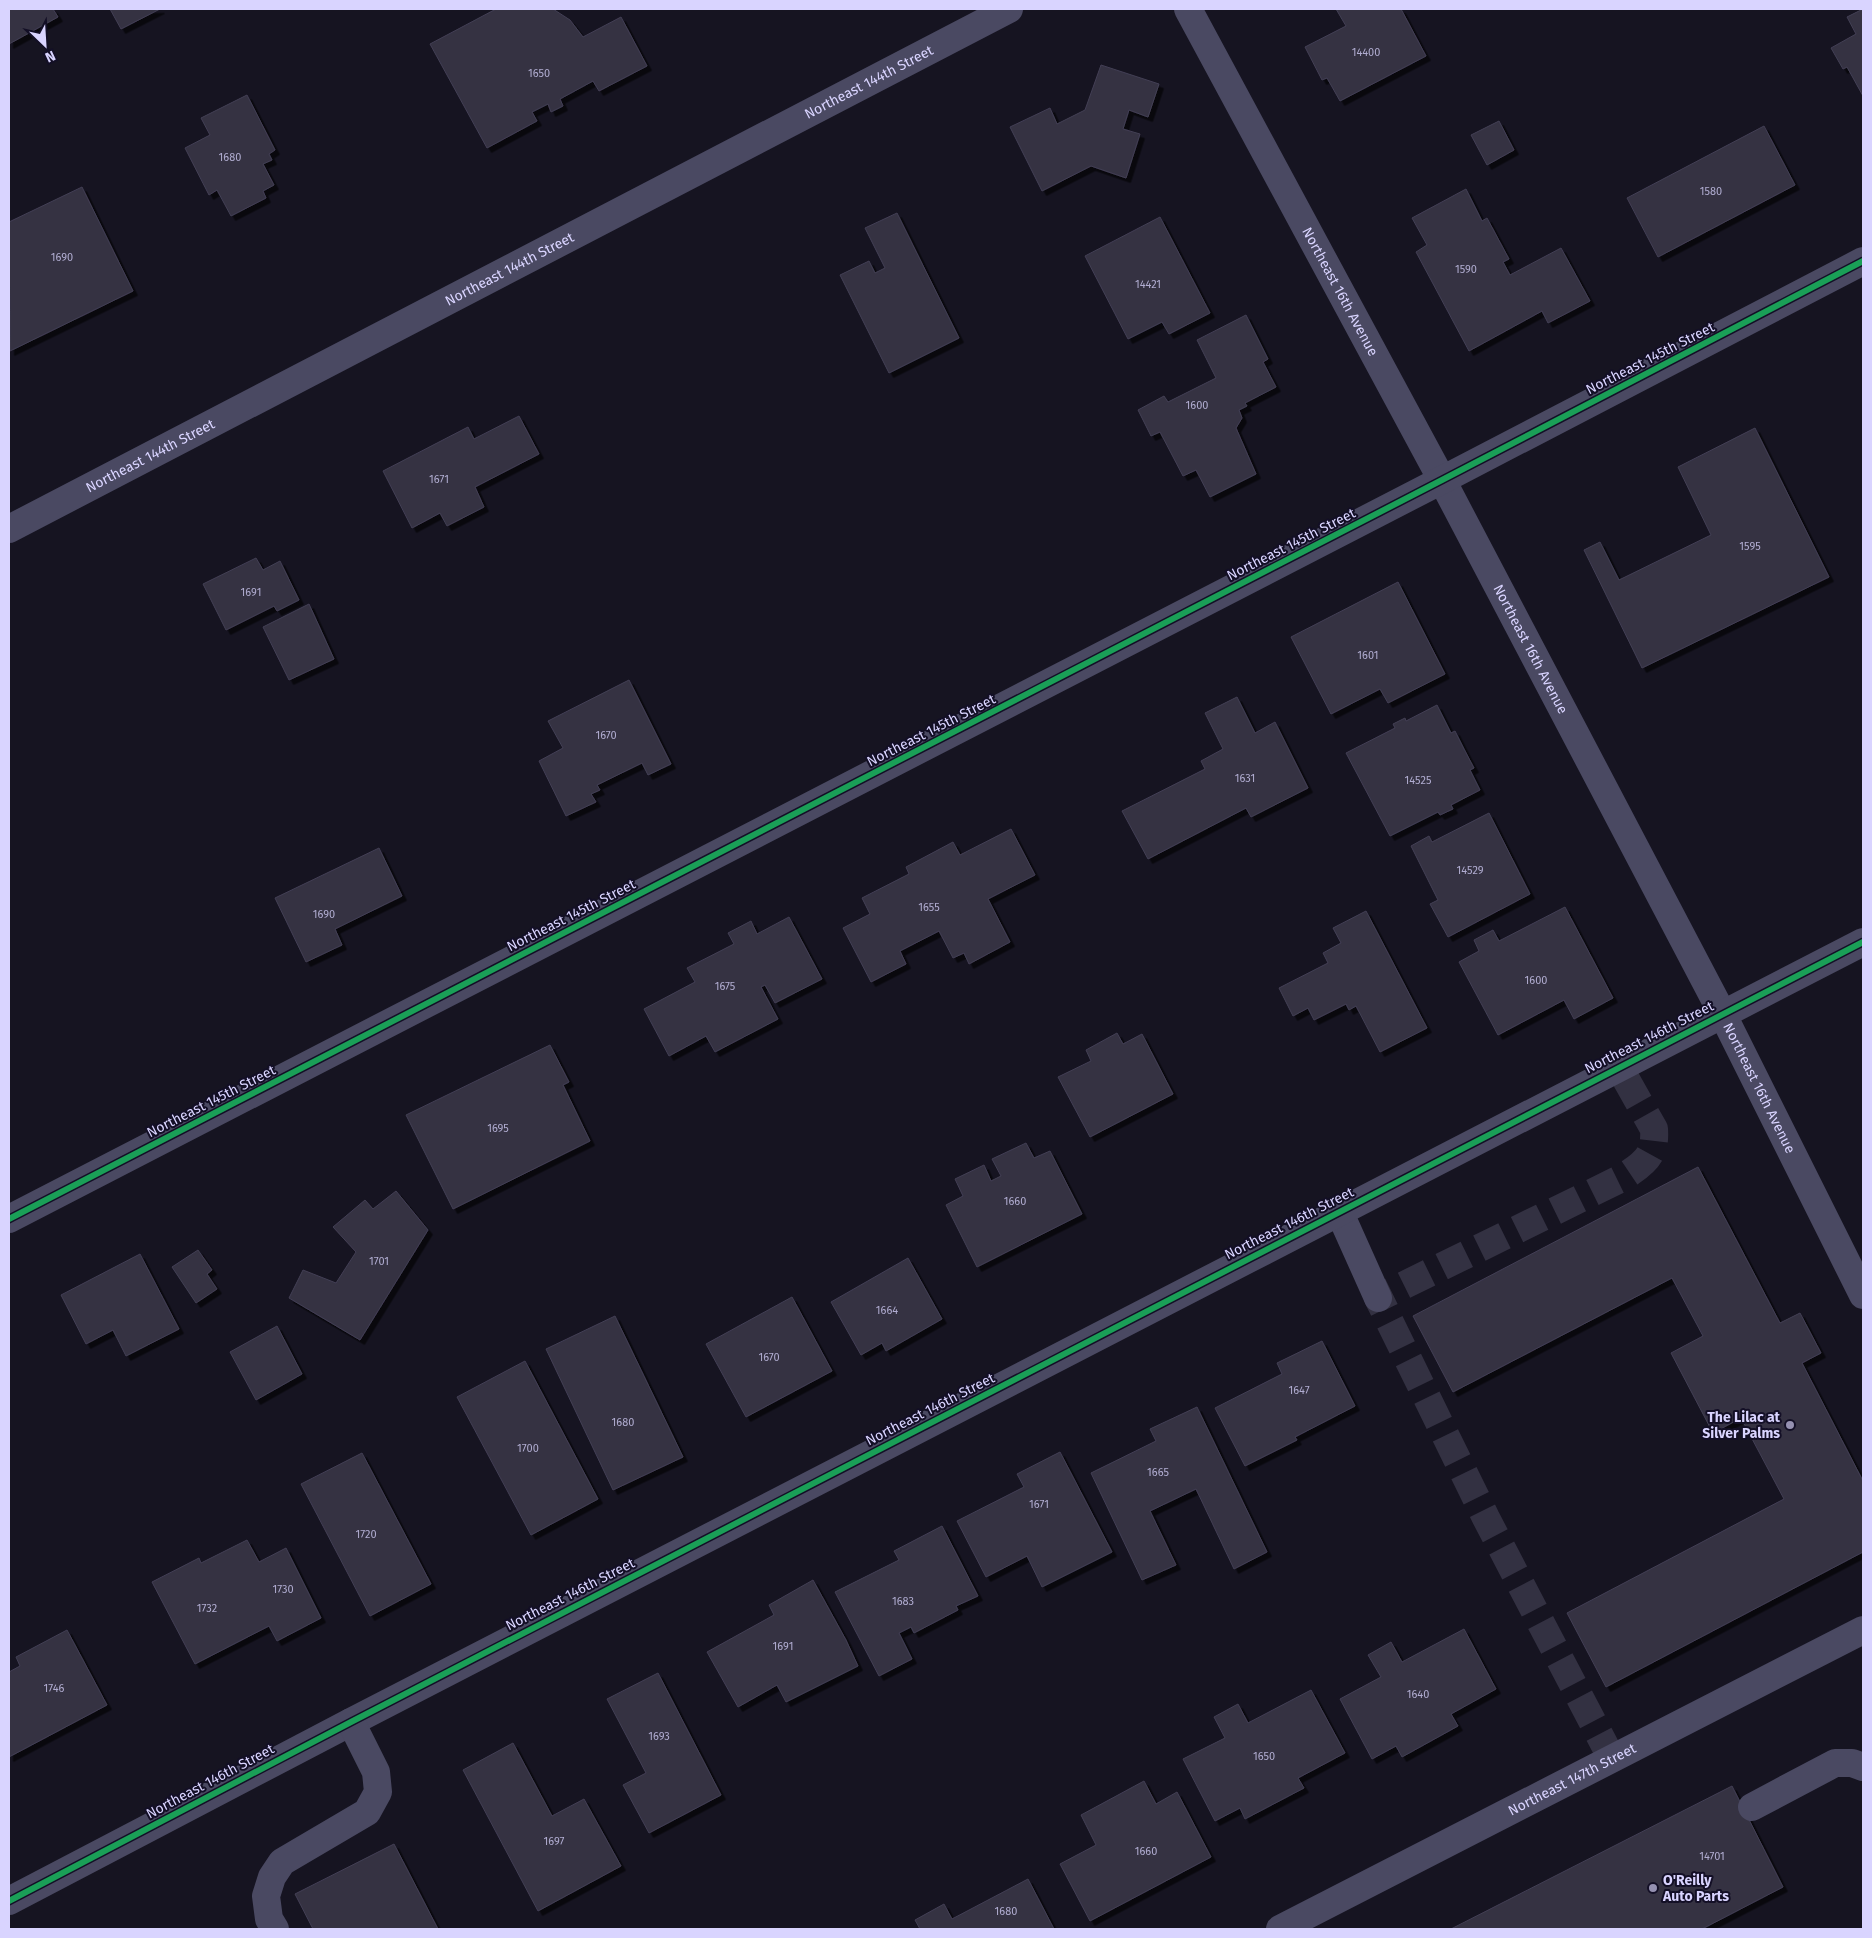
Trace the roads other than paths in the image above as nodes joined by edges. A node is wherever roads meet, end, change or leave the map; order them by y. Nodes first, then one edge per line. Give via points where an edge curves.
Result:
1 (1009, 9) edge
2 (1188, 9) edge
3 (1863, 261) edge
4 (1442, 480) junction
5 (9, 529) edge
6 (1863, 942) edge
7 (1722, 1013) junction
8 (1339, 1211) junction
9 (9, 1219) edge
10 (1863, 1294) edge
11 (1378, 1298) dead end
12 (1863, 1630) edge
13 (351, 1722) junction
14 (1863, 1767) edge
15 (1752, 1807) dead end
16 (9, 1901) edge
17 (1291, 1927) edge
18 (275, 1929) edge

1 - 5 street, Northeast 144th Street
2 - 4 street, Northeast 16th Avenue
3 - 4 street, Northeast 145th Street
4 - 7 street, Northeast 16th Avenue
4 - 9 street, Northeast 145th Street
6 - 7 street, Northeast 146th Street
7 - 8 street, Northeast 146th Street
7 - 10 street, Northeast 16th Avenue
8 - 11 street
8 - 13 street, Northeast 146th Street
12 - 17 street, Northeast 147th Street
13 - 16 street, Northeast 146th Street
13 - 18 street via 376,1772 378,1792 367,1812 282,1862 272,1877 266,1896 269,1919
14 - 15 street via 1835,1763

